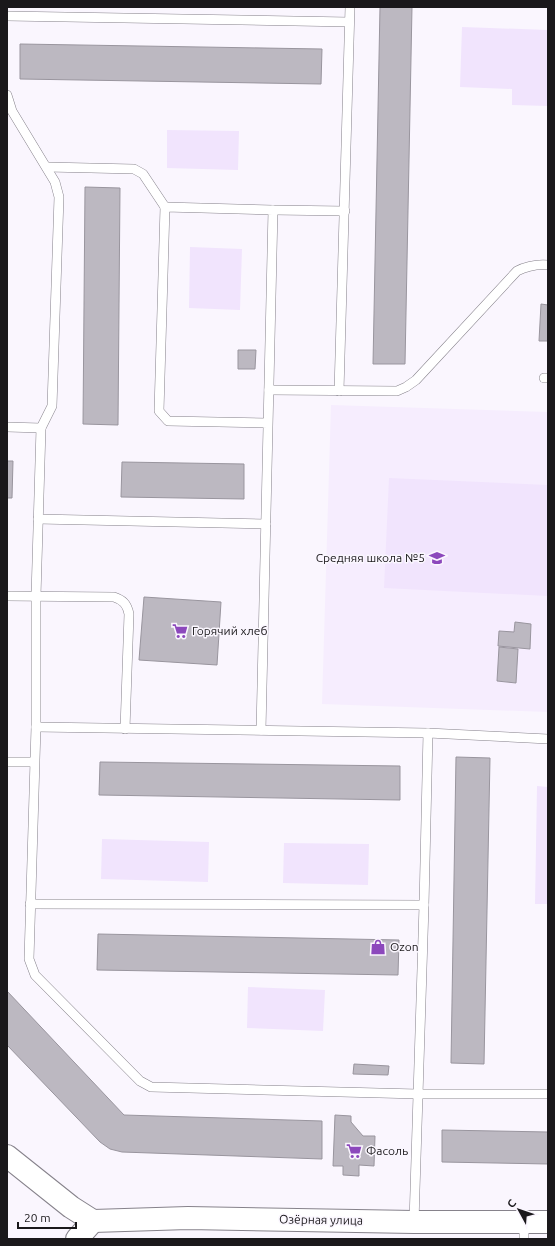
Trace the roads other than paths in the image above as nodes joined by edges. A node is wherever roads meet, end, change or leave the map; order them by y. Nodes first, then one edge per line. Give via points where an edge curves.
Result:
1 (350, 7) edge
2 (7, 16) edge
3 (349, 22) junction
4 (7, 95) edge
5 (46, 167) junction
6 (165, 207) junction
7 (273, 210) junction
8 (345, 211) junction
9 (548, 265) edge
10 (269, 390) junction
11 (339, 391) junction
12 (268, 423) junction
13 (7, 427) edge
14 (41, 428) junction
15 (38, 519) junction
16 (266, 524) junction
17 (7, 596) edge
18 (36, 596) junction
19 (36, 728) junction
20 (125, 728) junction
21 (261, 730) junction
22 (428, 733) junction
23 (548, 739) edge
24 (7, 762) edge
25 (34, 762) junction
26 (30, 904) junction
27 (424, 905) junction
28 (418, 1094) junction
29 (548, 1094) edge
30 (9, 1162) edge
31 (93, 1221) junction
32 (414, 1222) junction
33 (548, 1222) edge
34 (524, 1231) edge
35 (77, 1239) edge

1 - 3 lane
2 - 3 lane
3 - 8 lane
4 - 5 lane via 12,111
5 - 6 lane via 134,168 143,174
5 - 14 lane via 56,182 59,197 52,406
6 - 7 lane
6 - 12 lane via 159,411 168,421
7 - 8 lane
7 - 10 lane
8 - 11 lane
9 - 11 lane via 526,266 517,271 416,380 406,387 397,391
10 - 11 lane
10 - 12 lane
12 - 16 lane
13 - 14 lane
14 - 15 lane
15 - 16 lane
15 - 18 lane
16 - 21 lane
17 - 18 lane
18 - 19 lane
18 - 20 lane via 114,597 121,599 127,606 129,614
19 - 20 lane
19 - 25 lane
20 - 21 lane
21 - 22 lane
22 - 23 lane
22 - 27 lane
24 - 25 lane
25 - 26 lane
26 - 27 lane
26 - 28 lane via 29,959 35,975 140,1081 146,1084
27 - 28 lane
28 - 29 lane
28 - 32 lane
30 - 31 street
31 - 32 street, Озёрная улица via 188,1218
31 - 35 street
32 - 34 street, Озёрная улица
33 - 34 street, Озёрная улица

